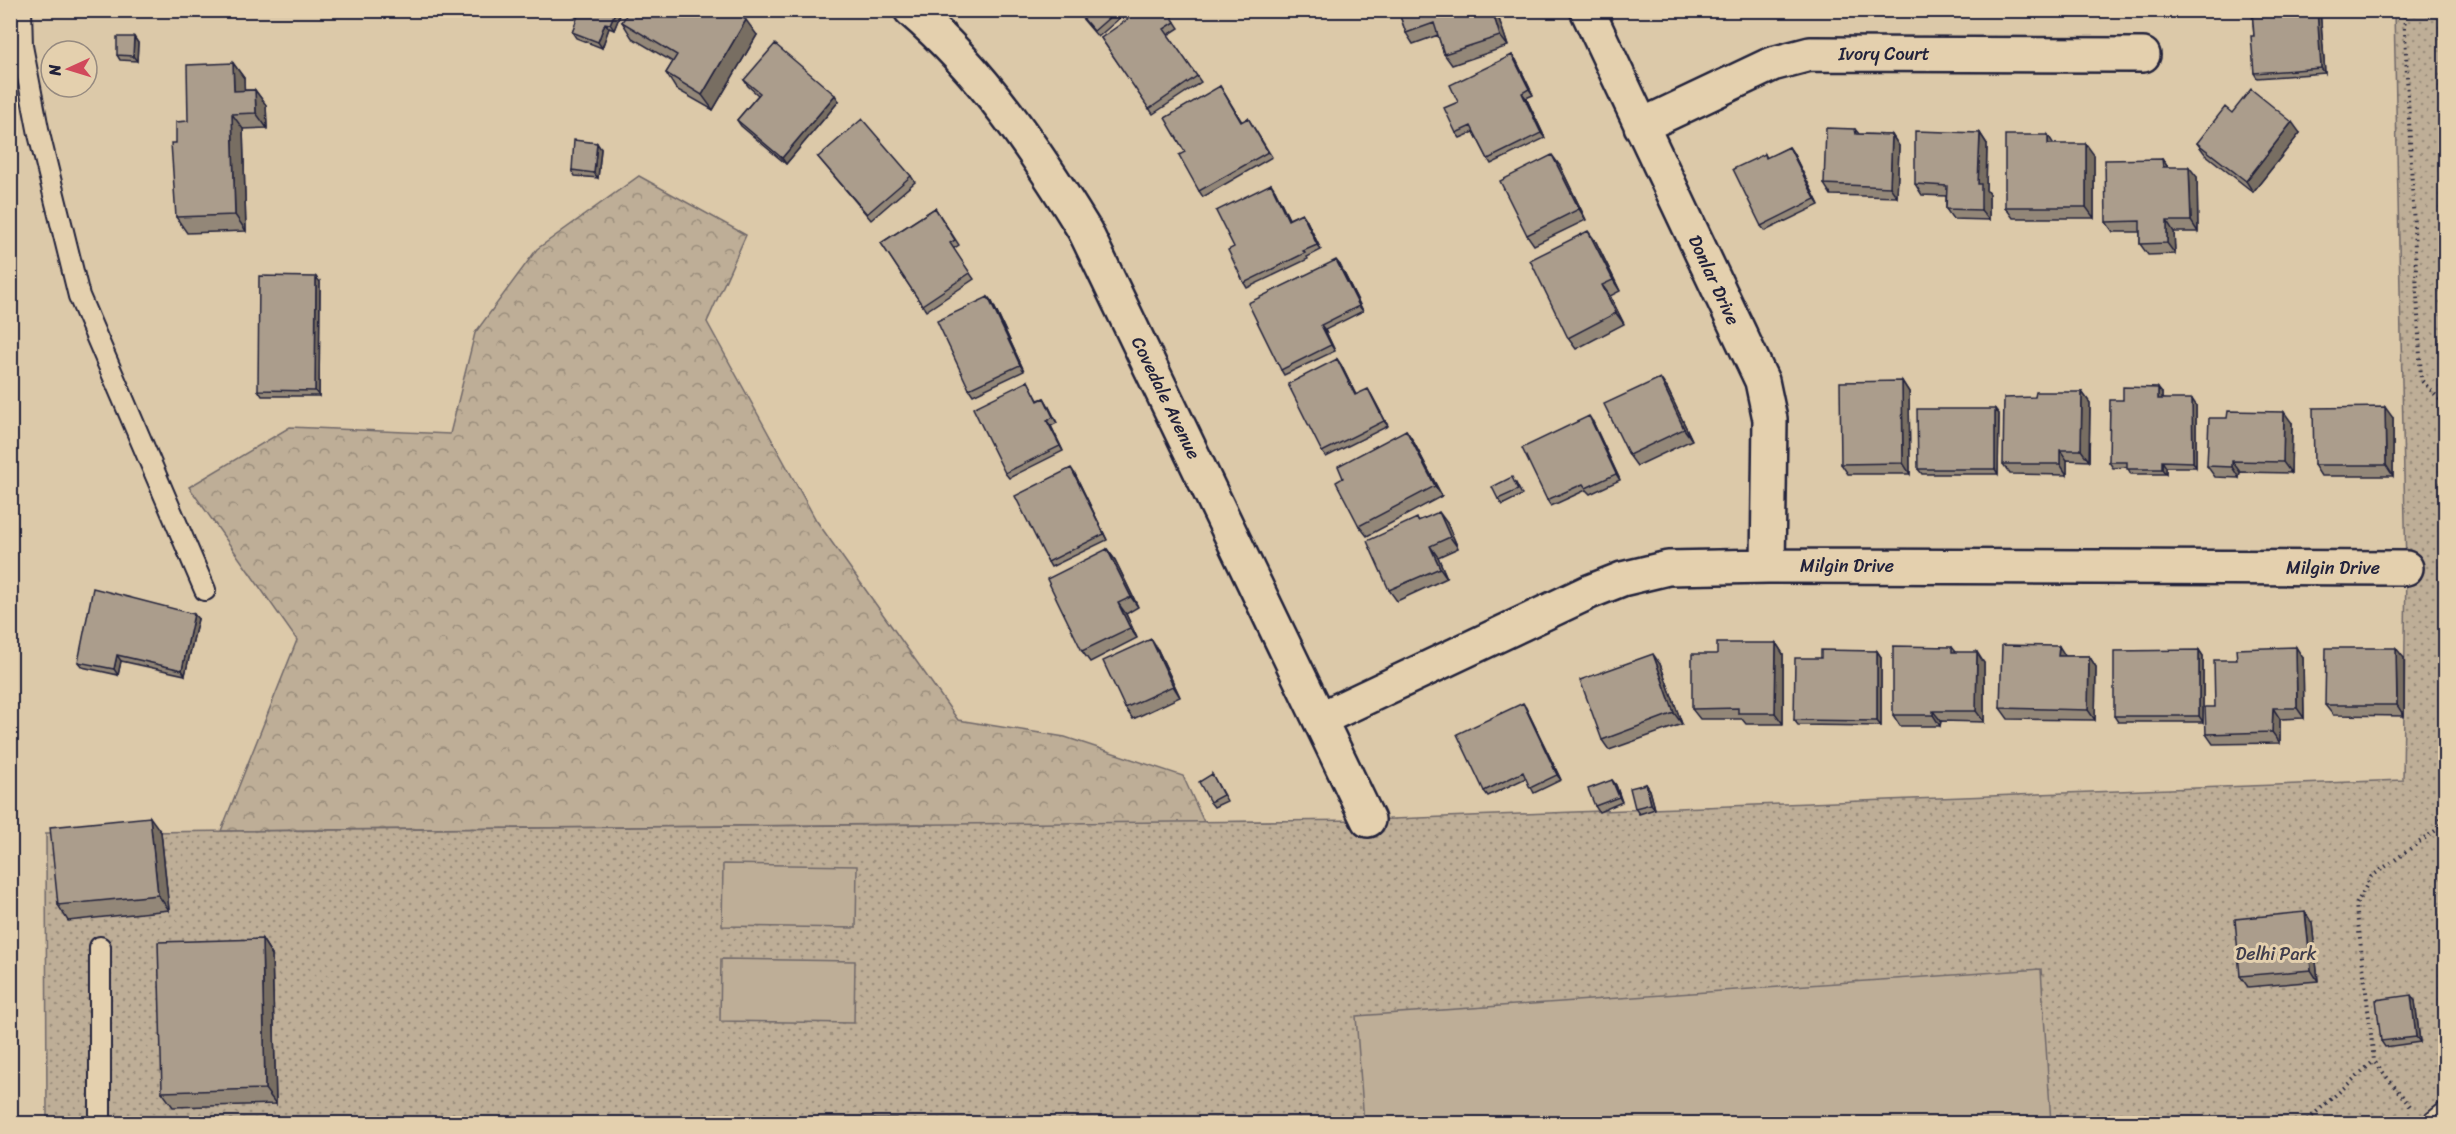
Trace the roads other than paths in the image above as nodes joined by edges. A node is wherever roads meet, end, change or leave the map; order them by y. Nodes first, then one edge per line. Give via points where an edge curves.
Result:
1 (21, 10) edge
2 (911, 10) edge
3 (1587, 10) edge
4 (2143, 54) dead end
5 (1641, 126) junction
6 (1768, 566) junction
7 (2406, 568) dead end
8 (205, 590) dead end
9 (1320, 720) junction
10 (1368, 820) dead end
11 (100, 947) dead end
12 (2445, 1112) edge
13 (2424, 1119) edge
14 (100, 1124) edge

1 - 8 lane via 22,46 39,134 79,296
2 - 9 street, Covedale Avenue via 988,89 1040,158 1085,231
3 - 5 street, Donlar Drive
4 - 5 street, Ivory Court via 1810,54 1772,64
5 - 6 street, Donlar Drive via 1762,381 1770,419
6 - 7 street, Milgin Drive
6 - 9 street, Milgin Drive via 1668,568 1622,579
9 - 10 street, Covedale Avenue
11 - 14 lane
12 - 13 lane

